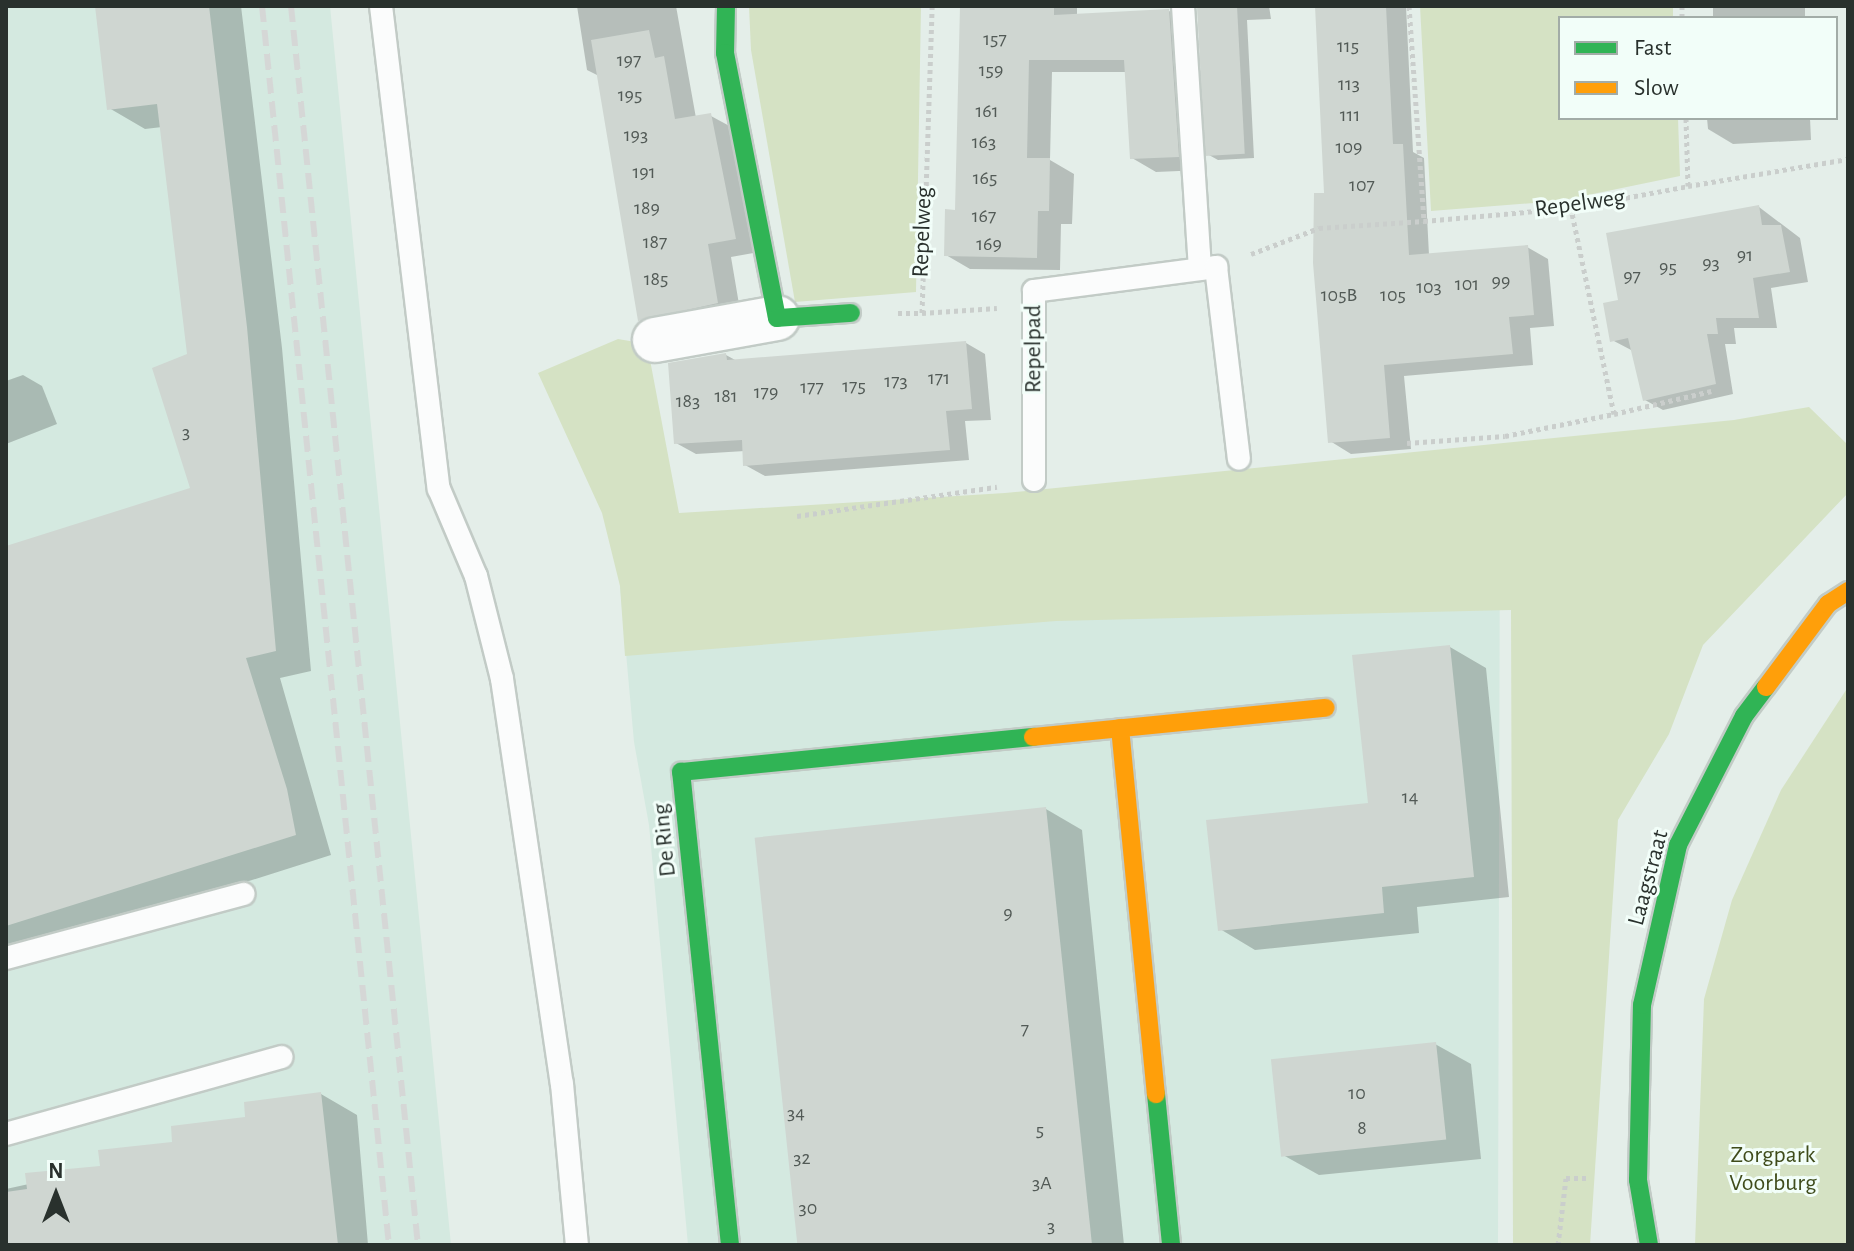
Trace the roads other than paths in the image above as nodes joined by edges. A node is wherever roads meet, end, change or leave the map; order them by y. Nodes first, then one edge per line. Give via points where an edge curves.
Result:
1 (381, 6) edge
2 (726, 6) edge
3 (1183, 6) edge
4 (1208, 268) junction
5 (851, 313) road end
6 (777, 318) junction
7 (655, 340) dead end
8 (1239, 459) dead end
9 (1034, 475) road end
10 (1848, 591) edge
11 (1326, 708) dead end
12 (1120, 728) junction
13 (244, 894) dead end
14 (6, 958) edge
15 (281, 1057) dead end
16 (6, 1134) edge
17 (1638, 1180) junction
18 (1626, 1232) dead end
19 (577, 1245) edge
20 (730, 1245) edge
21 (1171, 1245) edge
22 (1649, 1245) edge

1 - 19 lane via 439,489 476,576 502,679 562,1084
2 - 6 street via 725,53
3 - 4 lane
4 - 8 lane
4 - 9 lane, Repelpad via 1034,291
5 - 6 street
6 - 7 street
10 - 17 street, Laagstraat via 1828,604 1744,716 1678,845 1642,1005
11 - 12 street, De Ring
12 - 20 street, De Ring via 681,772
12 - 21 street
13 - 14 lane
15 - 16 lane
17 - 18 street, Laagstraat
17 - 22 street, Laagstraat

